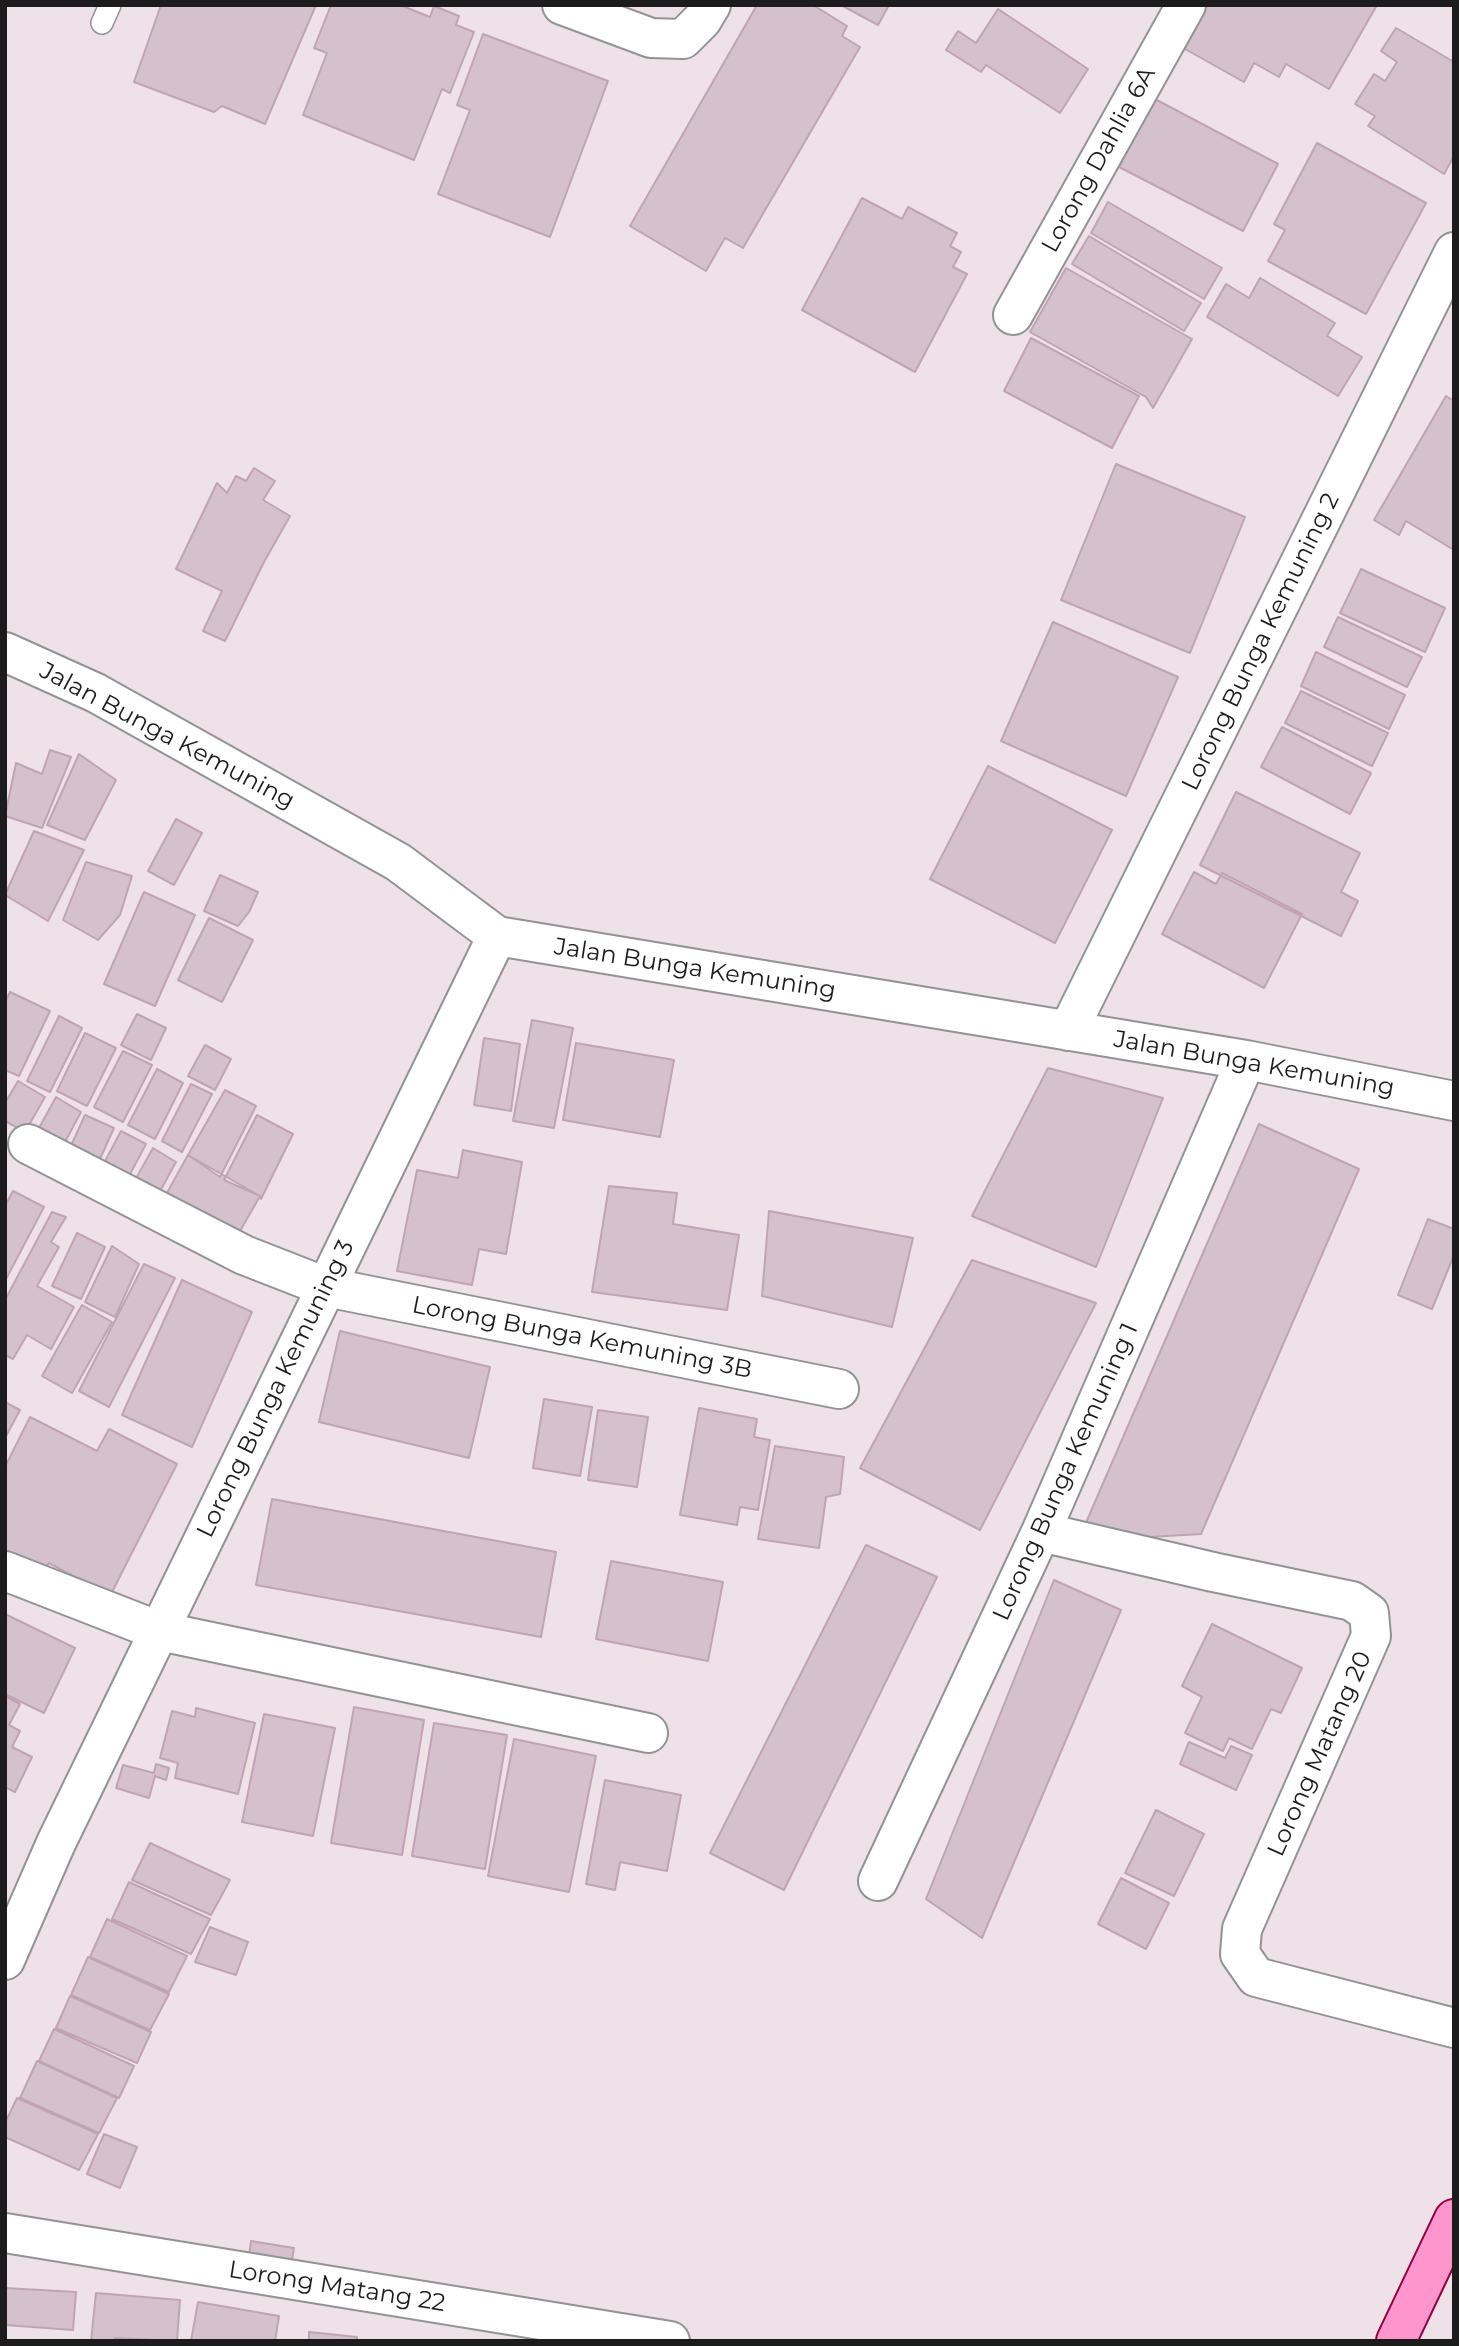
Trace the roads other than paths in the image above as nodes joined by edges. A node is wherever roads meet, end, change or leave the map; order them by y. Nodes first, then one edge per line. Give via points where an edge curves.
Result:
1 (562, 5) edge
2 (711, 5) edge
3 (1186, 5) edge
4 (1454, 252) edge
5 (1013, 315) dead end
6 (5, 652) edge
7 (496, 936) junction
8 (1068, 1031) junction
9 (1246, 1060) junction
10 (1454, 1101) edge
11 (28, 1144) dead end
12 (326, 1287) junction
13 (839, 1389) dead end
14 (1041, 1532) junction
15 (5, 1570) edge
16 (159, 1631) junction
17 (648, 1733) dead end
18 (878, 1881) dead end
19 (5, 1960) edge
20 (1454, 2028) edge
21 (1454, 2219) edge
22 (5, 2233) edge
23 (670, 2341) edge
24 (1396, 2341) edge

1 - 2 street via 651,38 683,39
3 - 5 street, Lorong Dahlia 6A
4 - 8 street, Lorong Bunga Kemuning 2
6 - 7 street, Jalan Bunga Kemuning via 96,693 398,862
7 - 8 street, Jalan Bunga Kemuning
7 - 12 street, Lorong Bunga Kemuning 3
8 - 9 street, Jalan Bunga Kemuning
9 - 10 street, Jalan Bunga Kemuning
9 - 14 street, Lorong Bunga Kemuning 1
11 - 12 street, Lorong Bunga Kemuning 3B via 244,1255
12 - 13 street, Lorong Bunga Kemuning 3B
12 - 16 street, Lorong Bunga Kemuning 3
14 - 18 street, Lorong Bunga Kemuning 1
14 - 20 street, Lorong Matang 20 via 1352,1601 1369,1614 1371,1636 1242,1928 1240,1954 1256,1977
15 - 16 street
16 - 17 street
16 - 19 street, Lorong Bunga Kemuning 3
21 - 24 main road
22 - 23 street, Lorong Matang 22

